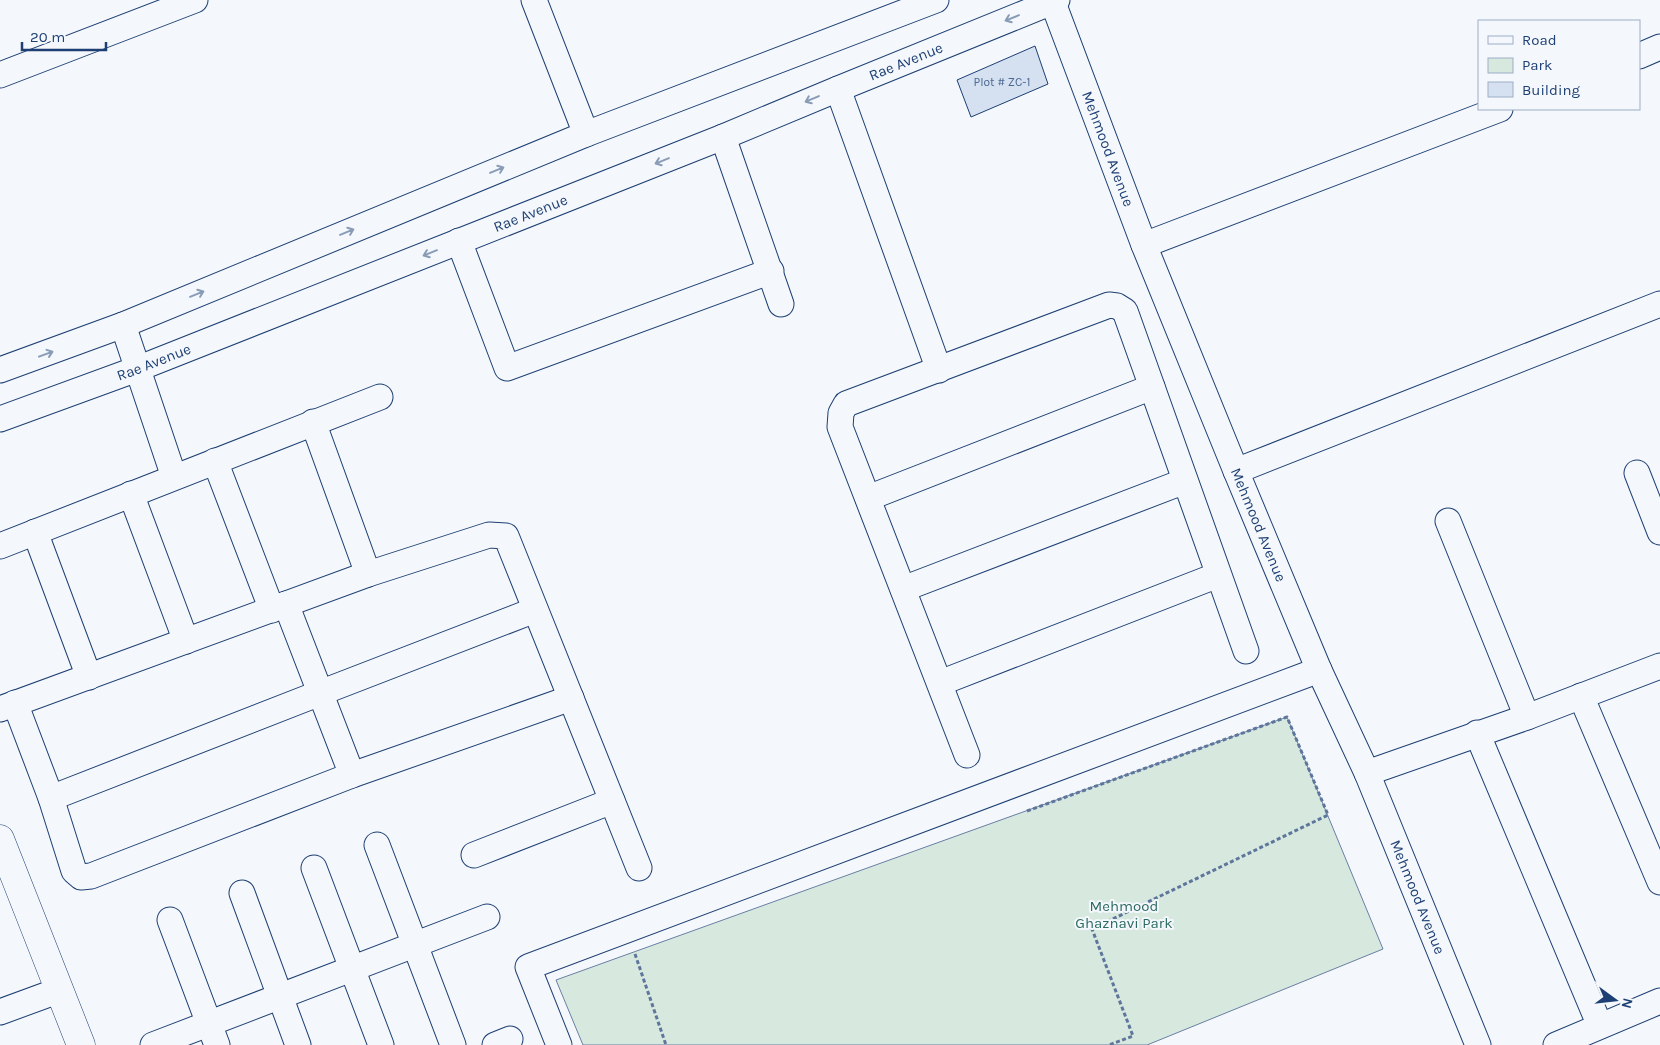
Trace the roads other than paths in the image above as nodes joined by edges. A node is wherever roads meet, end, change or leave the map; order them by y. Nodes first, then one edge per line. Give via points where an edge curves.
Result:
1 (195, 0) edge
2 (534, 0) edge
3 (936, 0) edge
4 (1054, 1) edge
5 (1660, 48) edge
6 (1640, 56) edge
7 (0, 75) edge
8 (838, 89) junction
9 (1497, 110) edge
10 (586, 134) junction
11 (723, 137) junction
12 (459, 241) junction
13 (1144, 245) junction
14 (770, 271) junction
15 (781, 304) dead end
16 (1660, 304) edge
17 (123, 325) junction
18 (137, 369) junction
19 (0, 370) edge
20 (939, 370) junction
21 (1152, 387) junction
22 (380, 397) dead end
23 (0, 419) edge
24 (313, 422) junction
25 (215, 461) junction
26 (1236, 471) junction
27 (1637, 473) dead end
28 (174, 477) junction
29 (1185, 481) junction
30 (131, 494) junction
31 (868, 498) junction
32 (1448, 521) dead end
33 (35, 532) junction
34 (1660, 532) edge
35 (0, 546) edge
36 (368, 574) junction
37 (1218, 575) junction
38 (903, 589) junction
39 (279, 607) junction
40 (535, 610) junction
41 (186, 641) junction
42 (1246, 651) dead end
43 (1660, 666) edge
44 (1319, 670) junction
45 (89, 676) junction
46 (940, 683) junction
47 (320, 693) junction
48 (1581, 696) junction
49 (571, 698) junction
50 (8, 706) edge
51 (1527, 717) junction
52 (1477, 733) junction
53 (967, 755) dead end
54 (1367, 773) junction
55 (352, 775) junction
56 (51, 798) junction
57 (612, 802) junction
58 (0, 839) edge
59 (377, 845) dead end
60 (474, 855) dead end
61 (314, 868) dead end
62 (639, 868) dead end
63 (1660, 882) edge
64 (242, 893) dead end
65 (487, 917) dead end
66 (170, 920) dead end
67 (415, 945) junction
68 (352, 968) junction
69 (60, 990) junction
70 (280, 996) junction
71 (1660, 1001) edge
72 (0, 1012) edge
73 (1600, 1026) junction
74 (213, 1034) edge
75 (81, 1045) edge
76 (153, 1045) edge
77 (298, 1045) edge
78 (381, 1045) edge
79 (453, 1045) edge
80 (559, 1045) edge
81 (1478, 1045) edge
82 (1556, 1045) edge

1 - 7 street
2 - 10 street
3 - 10 street
4 -> 8 street, Rae Avenue
4 - 13 street, Mehmood Avenue
5 - 6 street
8 -> 11 street, Rae Avenue
8 - 20 street
9 - 13 street
17 -> 10 street
11 -> 12 street, Rae Avenue
11 - 14 street
12 - 14 street via 507,368
12 -> 18 street, Rae Avenue
13 - 26 street, Mehmood Avenue
14 - 15 street
16 - 26 street
17 - 18 street
19 -> 17 street
18 - 23 street, Rae Avenue
18 - 28 street
20 - 21 street via 1109,305 1125,311
20 - 31 street via 846,404 841,412 840,427
21 - 29 street
21 - 31 street
22 - 24 street
24 - 25 street
24 - 36 street
25 - 28 street
25 - 39 street
26 - 44 street, Mehmood Avenue
27 - 34 street
28 - 30 street
29 - 37 street
29 - 38 street
30 - 33 street
30 - 41 street
31 - 38 street
32 - 51 street
33 - 35 street
33 - 45 street
36 - 39 street
36 - 40 street via 489,535 506,536
37 - 42 street
37 - 46 street
38 - 46 street
39 - 41 street
39 - 47 street
40 - 47 street
40 - 49 street
41 - 45 street
43 - 48 street
44 - 54 street, Mehmood Avenue
44 - 80 street via 528,967
45 - 50 street
46 - 53 street
47 - 55 street
47 - 56 street
48 - 51 street
48 - 63 street
49 - 55 street
49 - 57 street
50 - 56 street
51 - 52 street
52 - 54 street
52 - 73 street
54 - 81 street, Mehmood Avenue
55 - 56 street via 91,876 81,877 74,871
57 - 60 street
57 - 62 street
58 - 69 street
59 - 67 street
61 - 68 street
64 - 70 street
65 - 67 street
66 - 74 street
67 - 68 street
67 - 79 street
68 - 70 street
68 - 78 street
69 - 72 street
69 - 75 street
70 - 74 street
70 - 77 street
71 - 73 street
73 - 82 street
74 - 76 street

